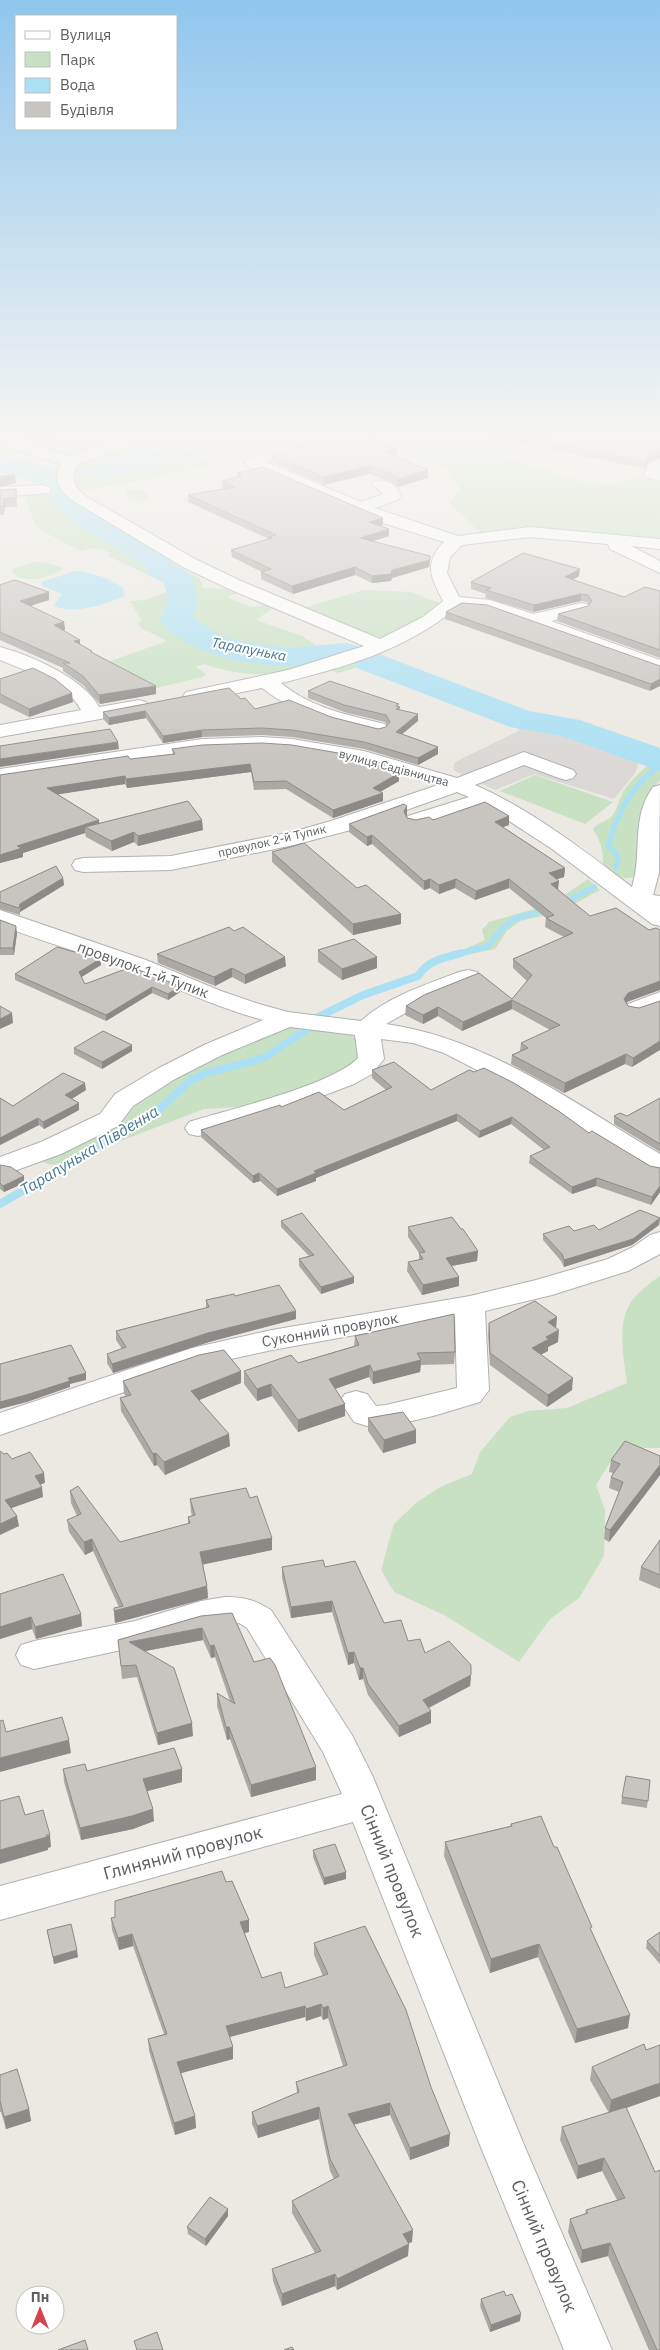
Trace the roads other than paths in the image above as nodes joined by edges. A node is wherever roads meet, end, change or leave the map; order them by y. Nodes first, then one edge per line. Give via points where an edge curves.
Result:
1 (161, 547) edge
2 (451, 547) edge
3 (617, 547) edge
4 (660, 568) edge
5 (452, 602) junction
6 (581, 608) edge
7 (530, 620) junction
8 (380, 646) junction
9 (0, 653) edge
10 (660, 666) edge
11 (266, 682) junction
12 (93, 714) junction
13 (378, 728) edge
14 (0, 731) edge
15 (566, 774) dead end
16 (0, 775) edge
17 (456, 784) junction
18 (660, 791) edge
19 (488, 798) junction
20 (416, 821) edge
21 (83, 865) dead end
22 (649, 902) edge
23 (0, 917) edge
24 (660, 919) edge
25 (468, 977) edge
26 (660, 999) edge
27 (637, 1009) edge
28 (287, 1019) junction
29 (367, 1029) junction
30 (198, 1128) dead end
31 (7, 1164) edge
32 (660, 1166) edge
33 (660, 1241) edge
34 (470, 1305) junction
35 (356, 1401) dead end
36 (0, 1424) edge
37 (34, 1655) dead end
38 (365, 1803) junction
39 (0, 1903) edge
40 (588, 2350) edge

1 - 8 street via 235,585
2 - 5 street via 442,556 438,573
3 - 4 street
5 - 7 street via 490,605
5 - 8 street via 430,620
6 - 7 street
7 - 10 street
8 - 11 street
9 - 12 street via 82,695
11 - 12 street
11 - 13 street via 302,707
12 - 14 street
15 - 17 street, провулок 2-й Тупик via 531,755
16 - 17 street, вулиця Садівництва via 170,748 262,743 364,757
17 - 19 street, вулиця Садівництва
17 - 21 street, провулок 2-й Тупик via 384,811 284,840 171,864
18 - 22 street via 649,818
19 - 20 street
19 - 22 street, вулиця Садівництва
22 - 24 street, вулиця Садівництва
23 - 28 street, провулок 1-й Тупик via 138,965 212,996
25 - 29 street via 393,1008
26 - 27 street
28 - 29 street, провулок 1-й Тупик
28 - 31 street, провулок 1-й Тупик via 166,1074 124,1100 110,1120 51,1148
29 - 30 street via 372,1059 356,1074 290,1100
29 - 32 street via 417,1036 453,1048 524,1083
33 - 34 street, Суконний провулок via 632,1259 590,1275
34 - 35 street via 473,1390 469,1395 373,1417 366,1415
34 - 36 street, Суконний провулок via 192,1358
37 - 38 street, Сінний провулок via 135,1634 201,1614 245,1610 259,1619 334,1738
38 - 39 street, Глиняний провулок
38 - 40 street, Сінний провулок via 482,2098

